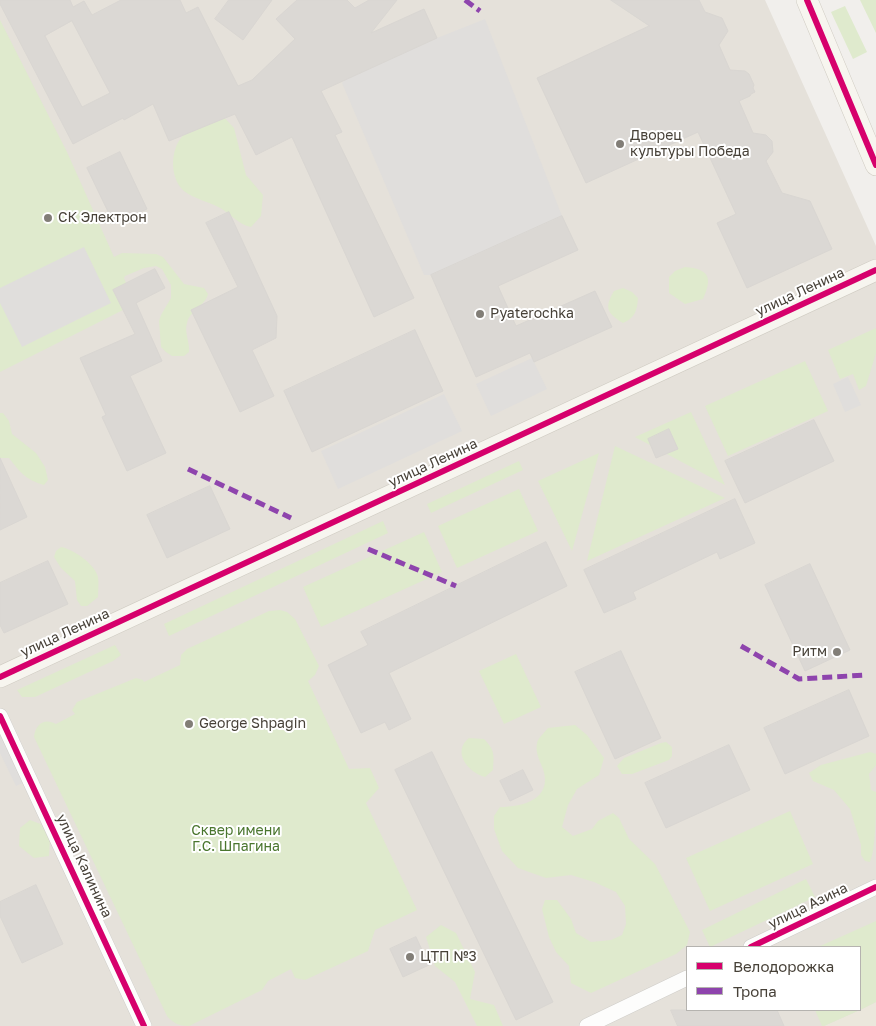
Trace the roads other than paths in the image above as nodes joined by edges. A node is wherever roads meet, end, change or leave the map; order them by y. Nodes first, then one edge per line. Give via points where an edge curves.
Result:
1 (807, 0) edge
2 (876, 165) edge
3 (876, 270) edge
4 (0, 677) edge
5 (0, 716) edge
6 (876, 887) edge
7 (753, 946) edge
8 (686, 978) edge
9 (144, 1026) edge
10 (587, 1026) edge

1 - 2 street
3 - 4 street, улица Ленина
5 - 9 street, улица Калинина
6 - 7 street, улица Азина
8 - 10 street

